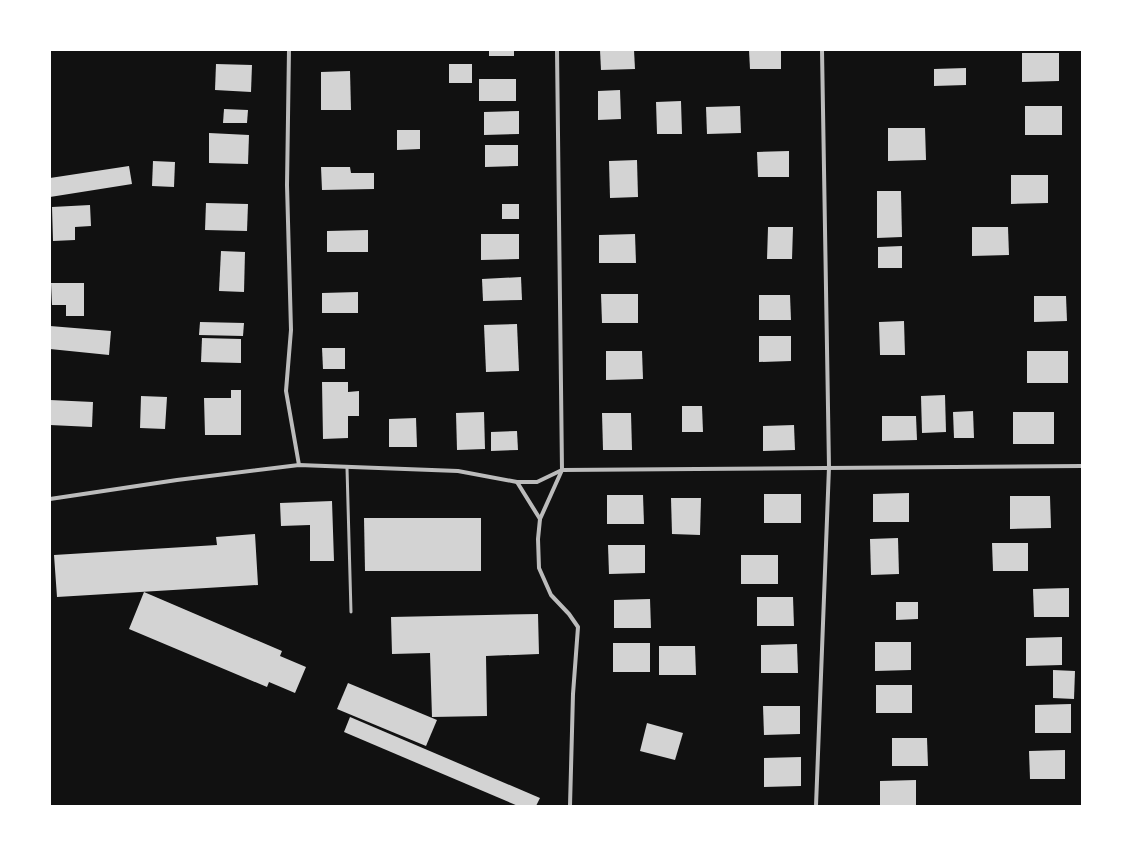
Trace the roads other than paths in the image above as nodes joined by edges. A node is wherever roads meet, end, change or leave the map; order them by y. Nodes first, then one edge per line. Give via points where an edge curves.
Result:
1 (289, 50) edge
2 (556, 50) edge
3 (822, 50) edge
4 (299, 465) junction
5 (1082, 466) edge
6 (829, 467) junction
7 (346, 468) junction
8 (562, 470) junction
9 (517, 482) junction
10 (50, 499) edge
11 (540, 519) junction
12 (351, 612) dead end
13 (570, 806) edge
14 (816, 806) edge

1 - 4 street via 291,330 286,391
2 - 8 street
3 - 6 street
4 - 7 street
4 - 10 street
5 - 6 street
6 - 8 street
6 - 14 street
7 - 9 street via 458,470
7 - 12 lane
8 - 9 street via 537,482
8 - 11 street
9 - 11 street
11 - 13 street via 539,568 551,596 578,627 573,694

